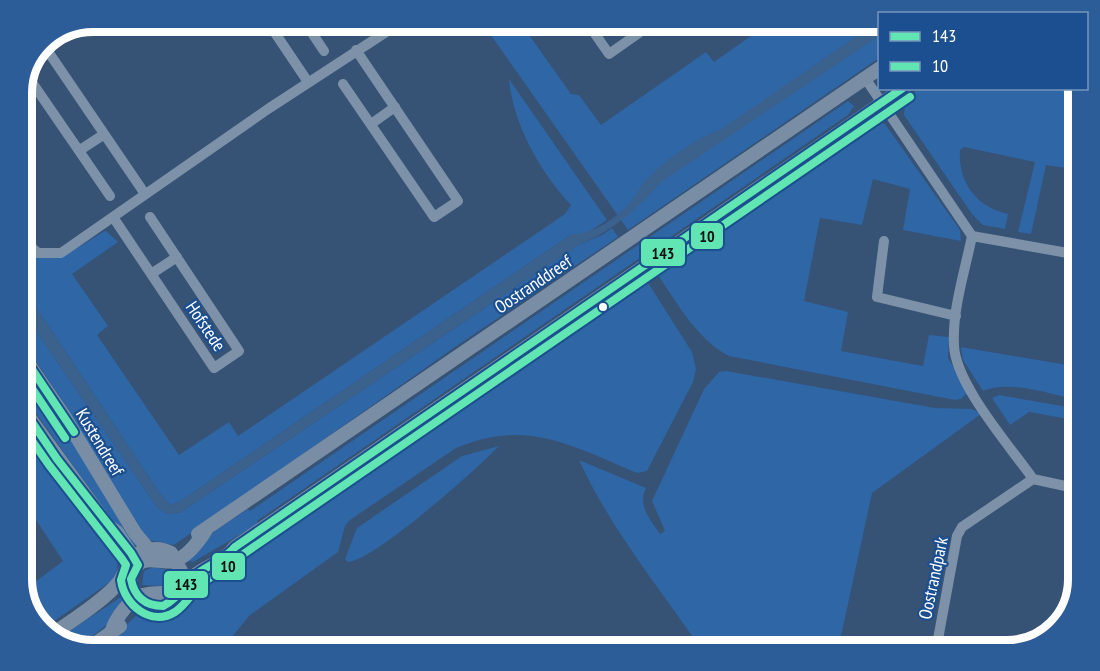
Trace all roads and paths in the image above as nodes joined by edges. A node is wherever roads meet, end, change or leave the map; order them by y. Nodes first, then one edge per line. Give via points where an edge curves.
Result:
1 (275, 32) edge
2 (311, 32) edge
3 (385, 32) edge
4 (594, 32) edge
5 (640, 32) edge
6 (356, 50) junction
7 (48, 51) edge
8 (324, 51) dead end
9 (878, 69) edge
10 (865, 78) junction
11 (308, 82) junction
12 (33, 83) edge
13 (343, 84) dead end
14 (901, 90) edge
15 (882, 104) junction
16 (395, 107) junction
17 (370, 124) junction
18 (103, 135) junction
19 (80, 150) junction
20 (145, 194) junction
21 (110, 196) dead end
22 (113, 216) junction
23 (150, 217) dead end
24 (972, 236) junction
25 (884, 241) dead end
26 (32, 248) edge
27 (1068, 253) edge
28 (177, 257) junction
29 (151, 274) junction
30 (956, 316) junction
31 (32, 369) edge
32 (32, 421) edge
33 (1033, 479) junction
34 (1068, 487) edge
35 (148, 550) junction
36 (174, 556) junction
37 (133, 562) junction
38 (186, 578) junction
39 (125, 582) junction
40 (142, 599) junction
41 (59, 629) edge
42 (101, 639) edge
43 (938, 639) edge

1 - 11 street
2 - 8 street
3 - 6 street
4 - 5 street via 609,54
6 - 11 street
6 - 16 street
7 - 18 street
9 - 10 main road, Oostranddreef
10 - 15 street
10 - 36 main road, Oostranddreef via 206,530 194,546
11 - 20 street
12 - 19 street
13 - 17 street
14 - 15 main road
15 - 24 street
15 - 38 main road
16 - 17 street
16 - 17 street via 458,201 434,217
18 - 19 street
18 - 20 street
19 - 21 street
20 - 22 street
22 - 26 street via 62,253 38,253
22 - 29 street, Hofstede
23 - 28 street, Hofstede
24 - 27 street
24 - 30 street
25 - 30 street via 877,297
28 - 29 street
28 - 29 street, Hofstede via 239,351 214,368
30 - 33 street via 956,360 978,403
31 - 35 main road, Kustendreef
32 - 37 main road via 108,526 111,537
33 - 34 street
33 - 43 street, Oostrandpark via 963,527 957,536
35 - 36 main road via 162,549
35 - 37 main road
36 - 37 main road via 166,561 153,558
36 - 38 main road
37 - 39 main road via 132,574
38 - 40 main road via 179,597 168,604 156,605
39 - 40 main road
39 - 41 main road
40 - 42 main road

